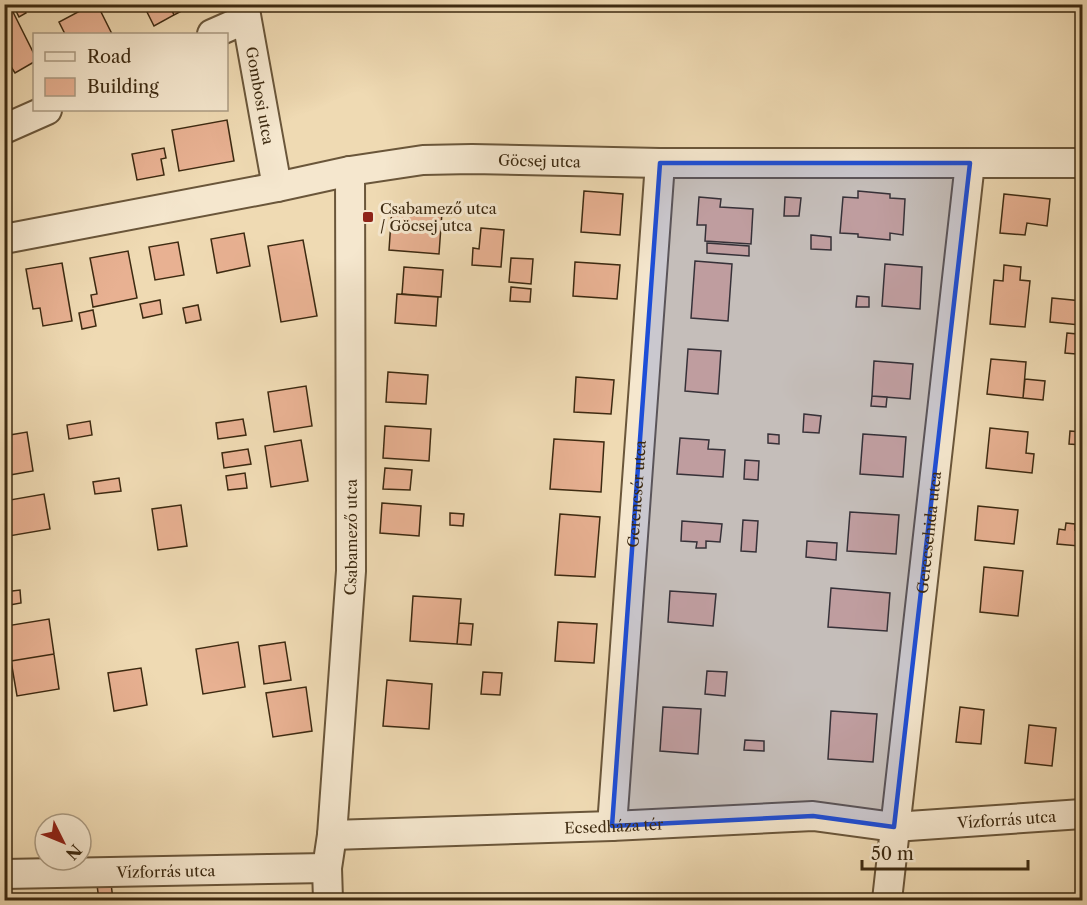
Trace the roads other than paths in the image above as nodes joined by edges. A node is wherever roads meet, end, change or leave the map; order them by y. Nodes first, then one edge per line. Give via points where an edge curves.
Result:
1 (245, 12) edge
2 (214, 33) edge
3 (45, 111) edge
4 (4, 129) edge
5 (660, 163) junction
6 (970, 163) junction
7 (1083, 163) edge
8 (350, 171) junction
9 (277, 187) junction
10 (4, 239) edge
11 (1083, 814) edge
12 (612, 826) junction
13 (894, 827) junction
14 (332, 835) junction
15 (327, 868) junction
16 (4, 874) edge
17 (328, 900) edge
18 (887, 900) edge

1 - 2 street
1 - 9 street, Gombosi utca
3 - 4 street
5 - 6 street, Göcsej utca
5 - 8 street, Göcsej utca via 423,160
5 - 12 street, Gerencsér utca
6 - 7 street, Göcsej utca
6 - 13 street, Gerecsehida utca
8 - 9 street, Göcsej utca
8 - 14 street, Csabamező utca via 351,571
9 - 10 street, Göcsej utca
11 - 13 street, Vízforrás utca
12 - 13 street, Ecsedháza tér via 813,816
12 - 14 street, Ecsedháza tér
13 - 18 street, Gerecsehida utca
14 - 15 street, Csabamező utca
15 - 16 street, Vízforrás utca
15 - 17 street, Csabamező utca

